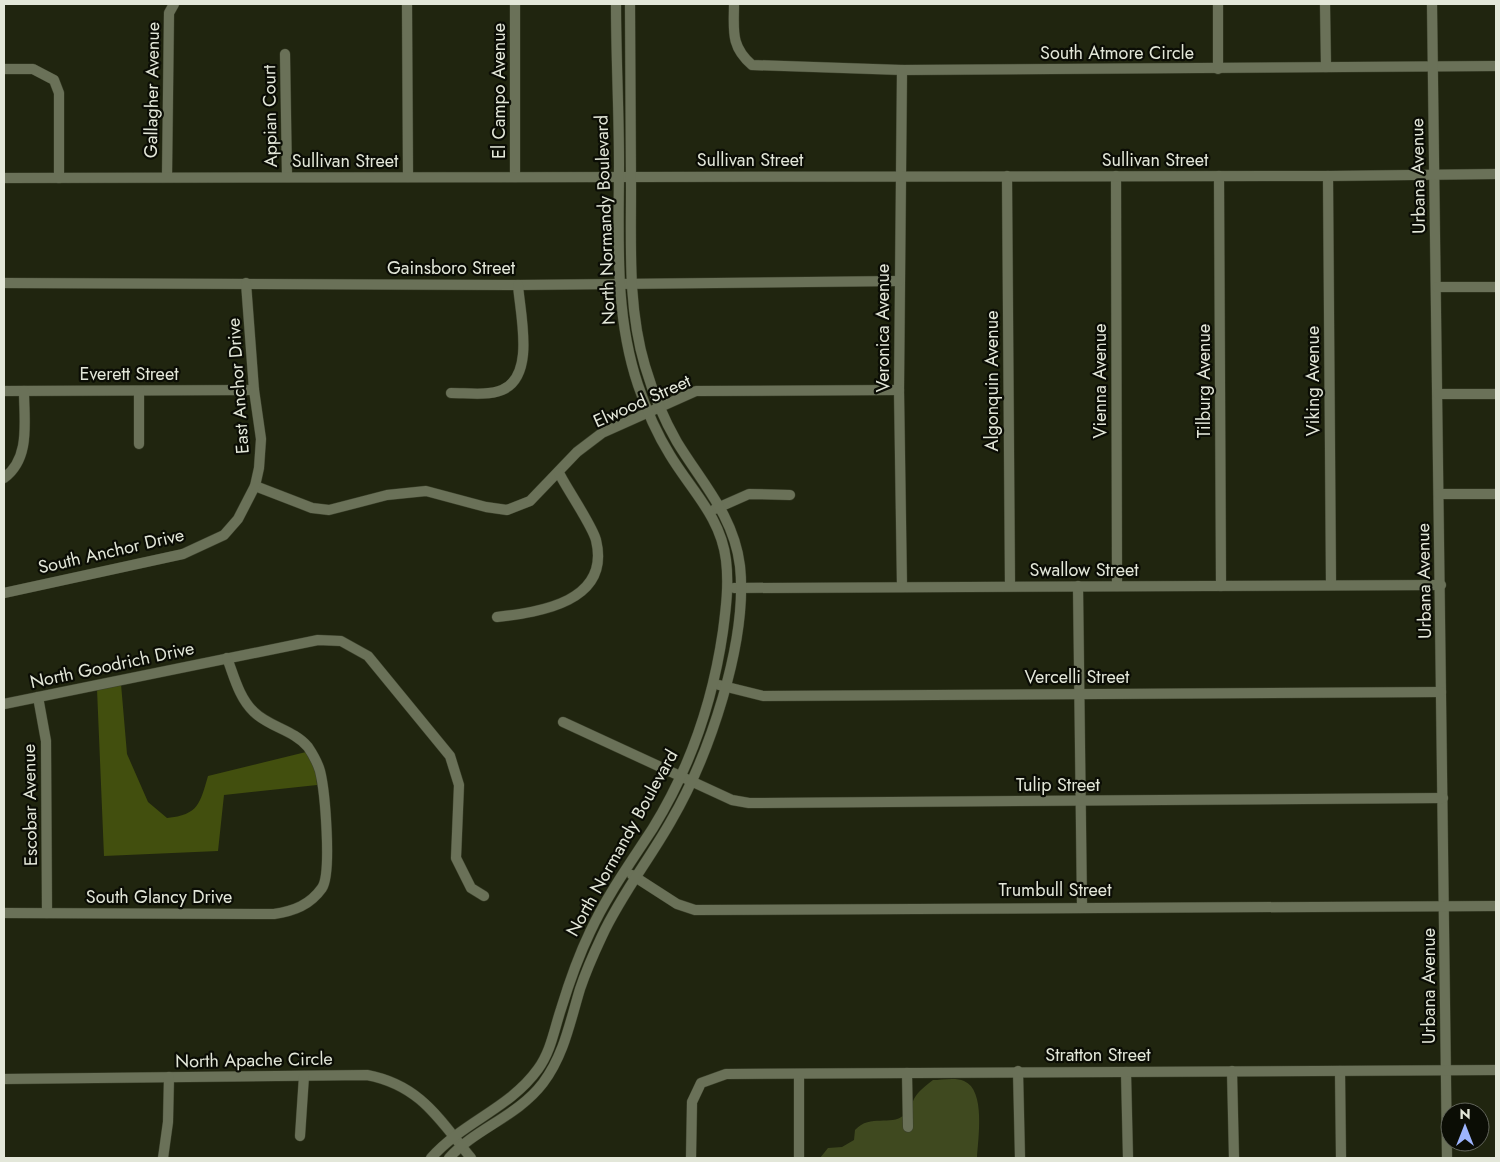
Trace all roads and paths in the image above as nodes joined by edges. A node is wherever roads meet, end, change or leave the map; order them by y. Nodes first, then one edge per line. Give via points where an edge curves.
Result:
1 (174, 4) edge
2 (407, 4) edge
3 (515, 4) edge
4 (616, 4) edge
5 (630, 4) edge
6 (734, 4) edge
7 (1218, 4) edge
8 (1325, 4) edge
9 (1432, 4) edge
10 (285, 54) dead end
11 (1496, 66) edge
12 (1326, 67) junction
13 (1432, 67) junction
14 (4, 69) edge
15 (1218, 69) junction
16 (902, 70) junction
17 (1435, 174) junction
18 (1496, 174) edge
19 (900, 176) junction
20 (1007, 176) junction
21 (1116, 176) junction
22 (1219, 176) junction
23 (1328, 176) junction
24 (167, 177) junction
25 (287, 177) junction
26 (408, 177) junction
27 (515, 177) junction
28 (619, 177) junction
29 (632, 177) junction
30 (4, 178) edge
31 (59, 178) junction
32 (899, 281) junction
33 (4, 283) edge
34 (246, 283) junction
35 (620, 283) junction
36 (632, 283) junction
37 (518, 286) junction
38 (1437, 287) junction
39 (1496, 287) edge
40 (254, 390) junction
41 (899, 390) junction
42 (4, 391) edge
43 (24, 391) junction
44 (139, 391) junction
45 (451, 393) dead end
46 (1438, 394) junction
47 (1496, 394) edge
48 (659, 408) junction
49 (648, 413) junction
50 (139, 444) dead end
51 (559, 473) junction
52 (4, 478) edge
53 (255, 486) junction
54 (1439, 494) junction
55 (1496, 494) edge
56 (790, 495) dead end
57 (721, 507) junction
58 (710, 512) junction
59 (1441, 585) junction
60 (1010, 586) junction
61 (1078, 586) junction
62 (1117, 586) junction
63 (1222, 586) junction
64 (1331, 586) junction
65 (902, 587) junction
66 (728, 588) junction
67 (740, 588) junction
68 (4, 593) edge
69 (496, 617) dead end
70 (227, 658) junction
71 (714, 683) junction
72 (726, 686) junction
73 (1441, 692) junction
74 (1081, 694) junction
75 (38, 697) junction
76 (4, 704) edge
77 (563, 722) dead end
78 (680, 776) junction
79 (692, 781) junction
80 (1443, 798) junction
81 (1081, 801) junction
82 (625, 870) junction
83 (635, 878) junction
84 (484, 896) dead end
85 (1082, 906) junction
86 (1446, 906) junction
87 (1496, 906) edge
88 (4, 913) edge
89 (47, 913) junction
90 (1496, 1070) edge
91 (1018, 1071) junction
92 (1340, 1071) junction
93 (1126, 1072) junction
94 (1232, 1072) junction
95 (1446, 1072) junction
96 (907, 1073) junction
97 (799, 1075) junction
98 (304, 1076) junction
99 (169, 1077) junction
100 (4, 1079) edge
101 (908, 1127) dead end
102 (300, 1136) dead end
103 (453, 1136) junction
104 (462, 1147) junction
105 (162, 1158) edge
106 (431, 1158) edge
107 (449, 1158) edge
108 (471, 1158) edge
109 (691, 1158) edge
110 (799, 1158) edge
111 (1020, 1158) edge
112 (1128, 1158) edge
113 (1234, 1158) edge
114 (1341, 1158) edge
115 (1447, 1158) edge

1 - 24 street, Gallagher Avenue via 169,14
2 - 26 street
3 - 27 street, El Campo Avenue
4 - 28 street, North Normandy Boulevard
5 - 29 street, North Normandy Boulevard
6 - 16 street, South Atmore Circle via 733,39 742,56 752,65
7 - 15 street
8 - 12 street
9 - 13 street, Urbana Avenue
10 - 25 street, Appian Court
11 - 13 street, South Atmore Circle
12 - 13 street, South Atmore Circle
12 - 15 street, South Atmore Circle
13 - 17 street, Urbana Avenue
14 - 31 street via 33,69 54,80 59,93
15 - 16 street, South Atmore Circle
16 - 19 street, Veronica Avenue
17 - 18 street, Sullivan Street
17 - 23 street, Sullivan Street
17 - 38 street, Urbana Avenue
19 - 20 street, Sullivan Street
19 - 29 street, Sullivan Street
19 - 32 street, Veronica Avenue
20 - 21 street, Sullivan Street
20 - 60 street, Algonquin Avenue
21 - 22 street, Sullivan Street
21 - 62 street, Vienna Avenue
22 - 23 street, Sullivan Street
22 - 63 street, Tilburg Avenue
23 - 64 street, Viking Avenue
24 - 25 street, Sullivan Street
24 - 31 street, Sullivan Street
25 - 26 street, Sullivan Street
26 - 27 street, Sullivan Street
27 - 28 street, Sullivan Street
28 - 29 street, Sullivan Street
28 - 35 street, North Normandy Boulevard
29 - 36 street, North Normandy Boulevard
30 - 31 street, Sullivan Street
32 - 36 street, Gainsboro Street
32 - 41 street, Veronica Avenue
33 - 34 street, Gainsboro Street
34 - 37 street, Gainsboro Street
34 - 40 street, East Anchor Drive
35 - 36 street, Gainsboro Street
35 - 37 street, Gainsboro Street
35 - 49 street, North Normandy Boulevard via 628,352
36 - 48 street, North Normandy Boulevard via 639,342
37 - 45 street via 524,350 522,368 516,379 501,390
38 - 39 street
38 - 46 street, Urbana Avenue
40 - 44 street, Everett Street
40 - 53 street, East Anchor Drive via 261,439
41 - 48 street, Elwood Street via 696,391
41 - 65 street, Veronica Avenue
42 - 43 street, Everett Street
43 - 44 street, Everett Street
43 - 52 street via 24,447 12,471
44 - 50 street
46 - 47 street
46 - 54 street, Urbana Avenue
48 - 49 street, Elwood Street
48 - 57 street, North Normandy Boulevard via 689,461
49 - 51 street, Elwood Street via 602,433 577,452
49 - 58 street, North Normandy Boulevard via 668,452
51 - 53 street, Elwood Street via 530,502 507,510 426,491 387,495 329,510 312,508
51 - 69 street via 596,539 598,565 586,586 571,600 535,612
53 - 68 street, South Anchor Drive via 238,519 224,534 182,554
54 - 55 street
54 - 59 street, Urbana Avenue
56 - 57 street via 749,494
57 - 58 street
57 - 67 street, North Normandy Boulevard via 735,541 740,564
58 - 66 street, North Normandy Boulevard via 724,548
59 - 64 street, Swallow Street
59 - 73 street, Urbana Avenue
60 - 61 street, Swallow Street
60 - 65 street, Swallow Street
61 - 62 street, Swallow Street
61 - 74 street
62 - 63 street, Swallow Street
63 - 64 street, Swallow Street
65 - 67 street, Swallow Street
66 - 67 street, Swallow Street
66 - 71 street, North Normandy Boulevard
67 - 72 street, North Normandy Boulevard
70 - 75 street, North Goodrich Drive
70 - 84 street, North Goodrich Drive via 318,640 341,641 368,656 450,756 459,785 456,858 471,888
70 - 89 street, South Glancy Drive via 244,699 255,713 293,735 308,748 320,771 328,868 323,886 311,901 293,911 274,914
71 - 72 street, Vercelli Street
71 - 78 street, North Normandy Boulevard
72 - 74 street, Vercelli Street via 763,696
72 - 79 street, North Normandy Boulevard via 707,747
73 - 74 street, Vercelli Street
73 - 80 street, Urbana Avenue
74 - 81 street
75 - 76 street, North Goodrich Drive
75 - 89 street, Escobar Avenue via 46,741
77 - 78 street, Tulip Street
78 - 79 street, Tulip Street
78 - 82 street, North Normandy Boulevard via 654,826
79 - 81 street, Tulip Street via 732,800 749,803
79 - 83 street, North Normandy Boulevard via 671,823
80 - 81 street, Tulip Street
80 - 86 street, Urbana Avenue
81 - 85 street
82 - 83 street, Trumbull Street
82 - 103 street, North Normandy Boulevard via 580,952 543,1061 515,1095
83 - 85 street, Trumbull Street via 677,904 694,910
83 - 104 street, North Normandy Boulevard via 600,941 581,987 562,1050 549,1074 521,1106
85 - 86 street, Trumbull Street
86 - 87 street, Trumbull Street
86 - 95 street, Urbana Avenue
88 - 89 street, South Glancy Drive
90 - 95 street, Stratton Street
91 - 93 street, Stratton Street
91 - 96 street, Stratton Street
91 - 111 street
92 - 94 street, Stratton Street
92 - 95 street, Stratton Street
92 - 114 street
93 - 94 street, Stratton Street
93 - 112 street
94 - 113 street
95 - 115 street, Urbana Avenue
96 - 97 street, Stratton Street
96 - 101 street
97 - 109 street, Stratton Street via 726,1074 701,1083 692,1102
97 - 110 street
98 - 99 street, North Apache Circle
98 - 102 street
98 - 103 street, North Apache Circle via 367,1075 399,1084 427,1104
99 - 100 street, North Apache Circle
99 - 105 street via 168,1122
103 - 104 street, North Apache Circle
103 - 106 street, North Normandy Boulevard
104 - 107 street, North Normandy Boulevard
104 - 108 street, North Apache Circle

